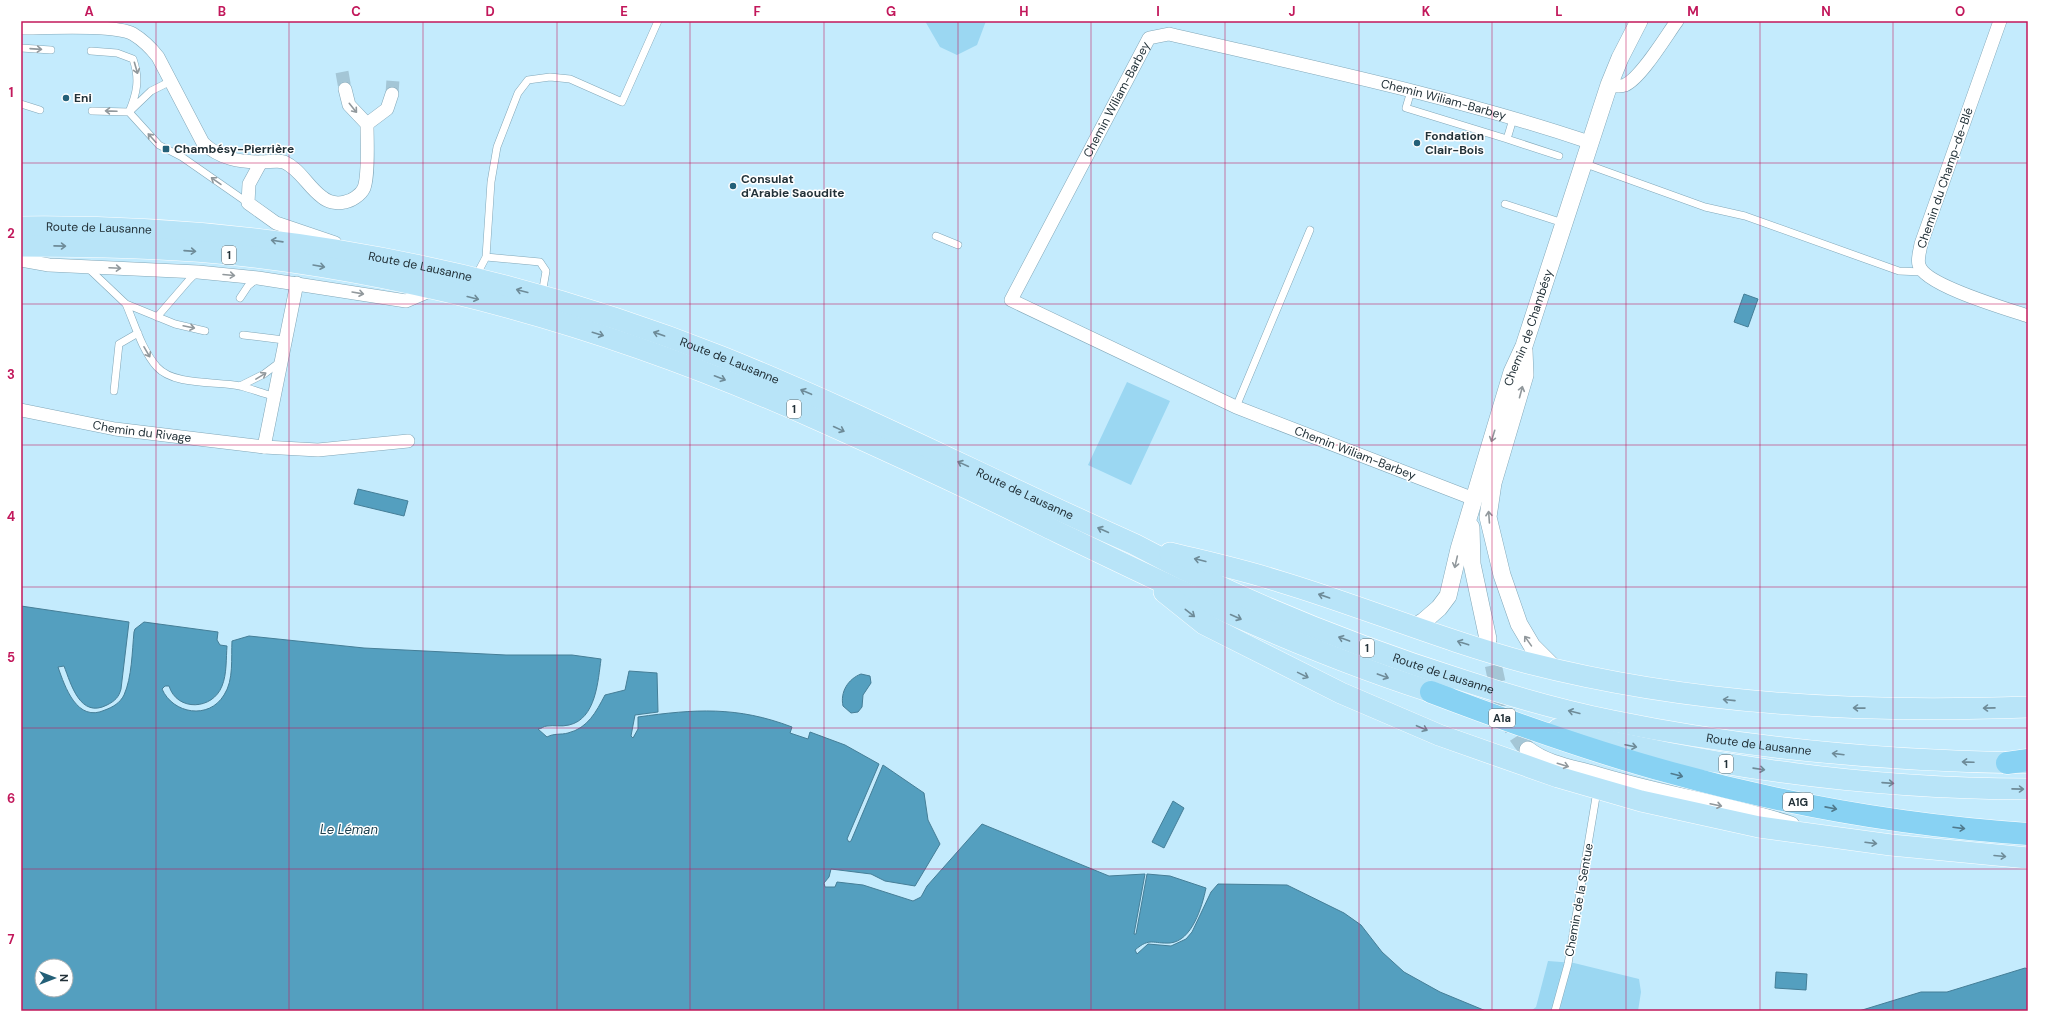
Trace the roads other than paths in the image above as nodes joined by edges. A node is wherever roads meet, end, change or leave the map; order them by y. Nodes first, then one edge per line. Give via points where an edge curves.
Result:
1 (658, 21) edge
2 (1639, 21) edge
3 (1676, 21) edge
4 (2000, 21) edge
5 (21, 28) edge
6 (21, 48) edge
7 (51, 50) dead end
8 (91, 51) dead end
9 (170, 81) junction
10 (1610, 85) junction
11 (345, 89) tunnel mouth
12 (1410, 91) junction
13 (392, 94) tunnel mouth
14 (21, 104) edge
15 (40, 110) dead end
16 (92, 111) dead end
17 (129, 112) junction
18 (1513, 118) junction
19 (368, 124) junction
20 (1507, 139) junction
21 (1590, 142) junction
22 (1559, 156) dead end
23 (261, 162) junction
24 (1583, 163) junction
25 (248, 203) junction
26 (1505, 204) dead end
27 (1563, 224) junction
28 (21, 227) edge
29 (1310, 230) dead end
30 (936, 236) dead end
31 (958, 245) dead end
32 (21, 246) edge
33 (371, 256) junction
34 (486, 257) junction
35 (21, 260) edge
36 (87, 266) junction
37 (198, 272) junction
38 (1922, 272) junction
39 (258, 278) junction
40 (475, 278) junction
41 (297, 283) junction
42 (435, 289) junction
43 (542, 296) junction
44 (240, 298) dead end
45 (126, 304) junction
46 (2028, 316) edge
47 (157, 317) junction
48 (205, 331) dead end
49 (138, 333) junction
50 (243, 335) dead end
51 (284, 340) junction
52 (1524, 346) junction
53 (280, 362) junction
54 (240, 386) junction
55 (114, 391) dead end
56 (273, 396) junction
57 (1236, 407) junction
58 (21, 410) edge
59 (408, 441) dead end
60 (264, 447) junction
61 (1472, 505) junction
62 (1134, 544) junction
63 (1137, 571) junction
64 (1414, 627) junction
65 (1488, 639) tunnel mouth
66 (1555, 669) junction
67 (1431, 692) junction
68 (2028, 707) edge
69 (1573, 742) joint
70 (1528, 750) tunnel mouth
71 (2021, 762) edge
72 (1598, 789) junction
73 (2028, 789) edge
74 (2028, 834) edge
75 (1832, 838) junction
76 (2028, 858) edge
77 (1555, 1011) edge

1 - 34 lane via 622,102 570,79 550,77 528,80 518,93 497,147 491,182
2 - 10 street, Chemin de Chambésy via 1620,58
3 - 10 street via 1643,69 1630,82 1623,86
4 - 38 street, Chemin du Champ-de-Blé via 1921,244 1918,266
5 - 9 street via 112,29 132,34 151,47
6 -> 7 lane
8 -> 17 lane via 118,53 133,59 138,82 137,93
9 - 17 lane via 151,91
9 - 23 street via 203,143 210,150 227,158
10 - 21 street, Chemin de Chambésy
11 -> 19 street via 349,105
12 - 18 street, Chemin Wiliam-Barbey
12 - 20 lane via 1406,108
12 - 57 street, Chemin Wiliam-Barbey via 1342,72 1169,34 1149,38 1011,300
13 - 19 street via 387,109
14 - 15 lane
17 -> 16 lane
25 -> 17 lane via 182,156 159,145
18 - 20 lane
18 - 21 street, Chemin Wiliam-Barbey
19 - 23 street via 364,189 354,199 346,202 333,202 321,197 295,169 283,162
20 - 22 lane
21 - 24 street, Chemin de Chambésy
23 - 25 street via 249,184
24 - 27 street, Chemin de Chambésy
24 - 38 lane via 1705,207 1745,216 1899,271
25 - 33 street via 276,223
26 - 27 lane
27 - 52 street, Chemin de Chambésy
33 -> 28 main road, Route de Lausanne / 1 via 316,246 141,228
29 - 57 lane
30 - 31 lane
32 -> 42 main road, Route de Lausanne / 1 via 138,247 218,253 304,264
33 - 40 main road, Route de Lausanne / 1
34 - 40 lane
34 - 43 lane via 540,262 546,271
35 - 36 street, Route de Lausanne via 49,265
36 -> 37 street, Route de Lausanne
36 - 45 lane
37 -> 39 street, Route de Lausanne
37 - 47 lane via 188,280
38 - 46 street via 1945,287
39 - 41 street, Route de Lausanne
39 - 44 lane via 248,286
43 -> 40 main road, Route de Lausanne / 1
41 -> 42 street, Route de Lausanne via 406,301
41 - 51 street
42 -> 63 main road, Route de Lausanne / 1 via 606,336 742,387 921,467
62 -> 43 main road, Route de Lausanne / 1 via 779,381 668,337
45 - 47 lane
45 - 49 lane
47 -> 48 lane
49 -> 54 lane via 146,353 158,369 178,379
49 - 55 lane via 119,344
50 - 51 lane
51 - 53 street
52 -> 61 street, Chemin de Chambésy via 1512,372
66 -> 52 street via 1532,646 1519,624 1502,575 1488,516 1493,483 1525,375
54 -> 53 lane via 264,374
53 - 56 street
54 - 56 lane
56 - 60 street
57 - 61 street, Chemin Wiliam-Barbey
58 - 60 street, Chemin du Rivage via 115,429
59 - 60 street, Chemin du Rivage via 318,450
61 -> 64 street, Chemin de Chambésy via 1444,602 1424,622
61 - 65 street via 1472,564
64 -> 62 main road via 1280,581
71 -> 62 main road, Route de Lausanne / 1 via 1912,760 1848,755 1696,736 1571,711 1438,673 1338,637 1212,582
63 -> 67 main road, Route de Lausanne / 1 via 1287,638
63 -> 72 main road via 1204,624 1342,693 1472,748
66 -> 64 main road
68 -> 66 main road via 1905,709 1777,704 1653,690
67 - 69 highway, A1a
67 -> 73 main road, Route de Lausanne / 1 via 1537,724 1726,764 1887,783
69 -> 74 highway, A1G via 1670,773 1775,797 1896,820
70 -> 75 street via 1546,760 1616,781 1757,814
72 - 75 main road via 1710,817
72 - 77 lane, Chemin de la Sentue via 1568,964
75 -> 76 main road

